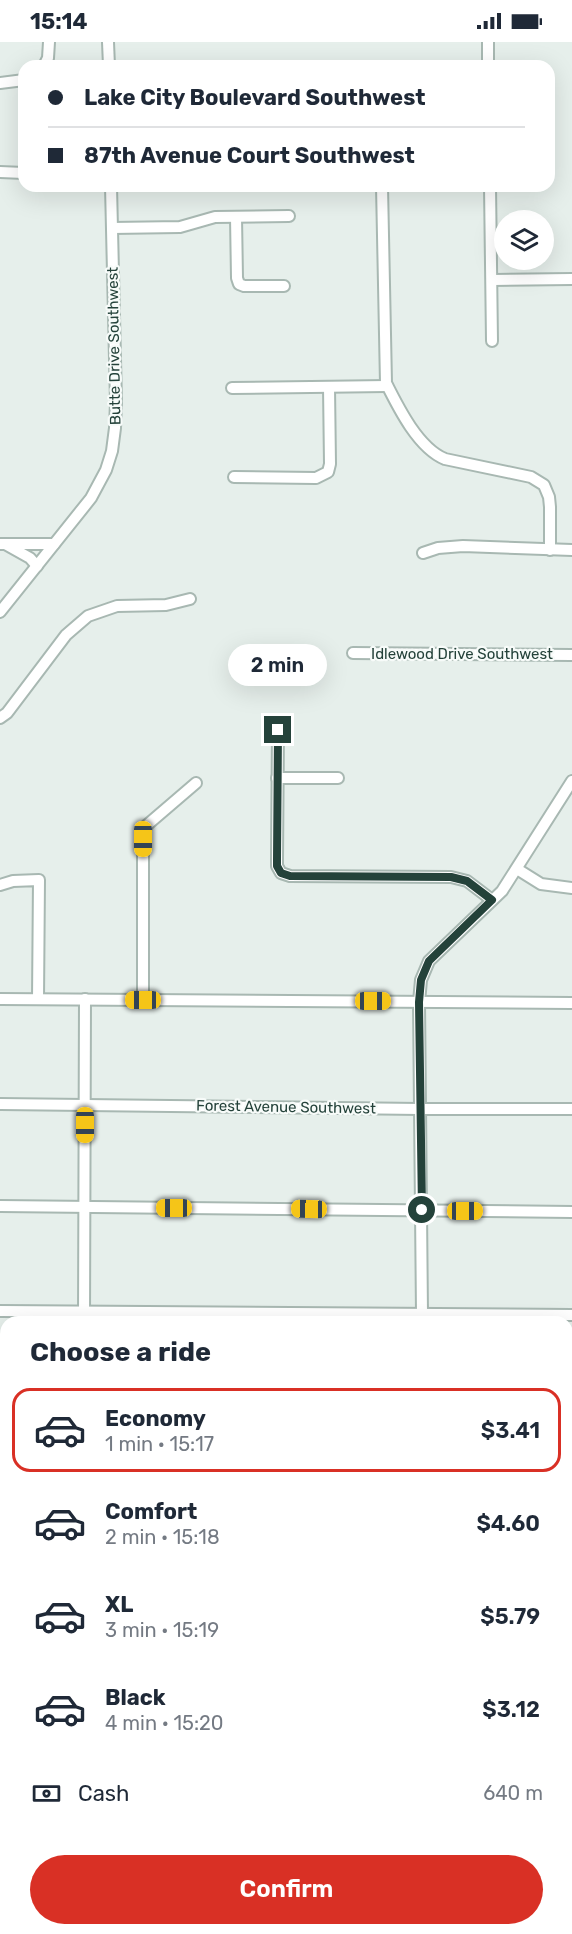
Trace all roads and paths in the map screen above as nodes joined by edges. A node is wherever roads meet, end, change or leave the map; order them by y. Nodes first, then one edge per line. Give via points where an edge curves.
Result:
1 (49, 42) edge
2 (108, 42) edge
3 (488, 42) edge
4 (47, 60) edge
5 (109, 60) edge
6 (488, 60) edge
7 (18, 81) edge
8 (0, 83) edge
9 (0, 172) edge
10 (18, 173) edge
11 (111, 192) edge
12 (382, 192) edge
13 (490, 192) edge
14 (289, 216) dead end
15 (236, 217) junction
16 (111, 228) junction
17 (572, 279) edge
18 (492, 280) junction
19 (284, 286) dead end
20 (492, 341) dead end
21 (387, 386) junction
22 (329, 387) junction
23 (232, 388) dead end
24 (234, 477) dead end
25 (2, 544) edge
26 (54, 544) junction
27 (550, 550) junction
28 (572, 550) edge
29 (423, 552) dead end
30 (37, 566) junction
31 (190, 599) dead end
32 (0, 612) edge
33 (353, 653) dead end
34 (572, 655) edge
35 (0, 718) edge
36 (278, 730) dead end
37 (278, 778) junction
38 (338, 778) dead end
39 (572, 781) edge
40 (196, 783) dead end
41 (517, 869) junction
42 (0, 885) edge
43 (572, 888) edge
44 (492, 900) junction
45 (0, 999) edge
46 (38, 999) junction
47 (85, 999) junction
48 (143, 1000) junction
49 (419, 1002) junction
50 (572, 1003) edge
51 (0, 1104) edge
52 (85, 1104) junction
53 (420, 1109) junction
54 (572, 1109) edge
55 (0, 1206) edge
56 (84, 1206) junction
57 (422, 1210) junction
58 (572, 1212) edge
59 (0, 1311) edge
60 (572, 1315) edge
61 (70, 1316) edge
62 (84, 1316) edge
63 (423, 1316) edge
64 (522, 1316) edge

1 - 4 street
2 - 5 street
3 - 6 street
7 - 8 street
9 - 10 street
11 - 16 street, Butte Drive Southwest
12 - 21 street
13 - 18 street
14 - 15 street
15 - 16 street via 209,218 180,227
15 - 19 street via 238,282 244,286
16 - 26 street, Butte Drive Southwest via 114,442 106,470 91,498
17 - 18 street
18 - 20 street
21 - 22 street
21 - 27 street via 433,453 531,477 543,485 549,497
22 - 23 street
22 - 24 street via 330,469 326,474 316,478
25 - 26 street
25 - 30 street via 30,558
26 - 30 street, Butte Drive Southwest
27 - 28 street
27 - 29 street via 463,546
30 - 32 street, Butte Drive Southwest
31 - 35 street via 166,605 117,606 88,616 66,636
33 - 34 street, Idlewood Drive Southwest
36 - 37 street
37 - 38 street
37 - 44 street via 277,866 281,873 451,877 467,881
39 - 41 street
40 - 48 street via 147,825 143,833
41 - 43 street via 541,884
41 - 44 street
42 - 46 street via 39,880
44 - 49 street via 429,961
45 - 46 street
46 - 47 street
47 - 48 street
47 - 52 street
48 - 49 street
49 - 50 street
49 - 53 street
51 - 52 street, Forest Avenue Southwest
52 - 53 street, Forest Avenue Southwest
52 - 56 street
53 - 54 street, Forest Avenue Southwest
53 - 57 street
55 - 56 street
56 - 57 street
56 - 62 street
57 - 58 street
57 - 63 street
59 - 61 street
60 - 64 street

